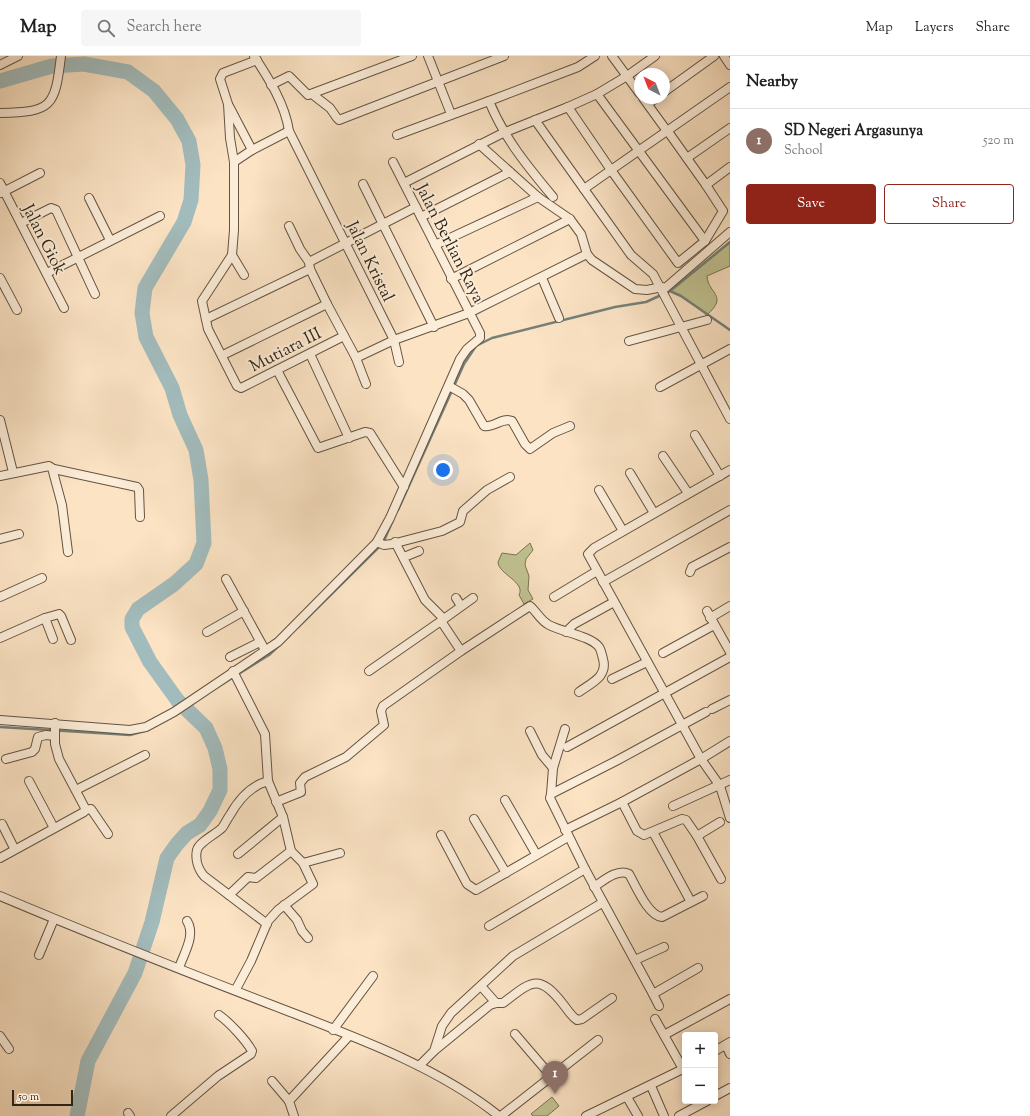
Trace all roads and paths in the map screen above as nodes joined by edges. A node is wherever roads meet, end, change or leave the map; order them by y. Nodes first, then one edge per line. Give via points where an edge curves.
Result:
1 (18, 56) edge
2 (62, 56) edge
3 (412, 56) edge
4 (428, 56) edge
5 (504, 56) edge
6 (596, 56) edge
7 (612, 56) edge
8 (655, 56) edge
9 (714, 56) edge
10 (724, 56) edge
11 (256, 58) edge
12 (0, 65) edge
13 (730, 65) edge
14 (628, 76) junction
15 (438, 80) junction
16 (271, 85) junction
17 (634, 85) edge
18 (730, 87) edge
19 (670, 88) edge
20 (312, 94) junction
21 (598, 94) junction
22 (489, 101) junction
23 (228, 104) junction
24 (647, 104) edge
25 (568, 107) junction
26 (0, 113) edge
27 (451, 114) junction
28 (536, 120) junction
29 (730, 128) edge
30 (289, 131) junction
31 (667, 131) junction
32 (503, 133) junction
33 (397, 135) dead end
34 (479, 144) junction
35 (252, 150) junction
36 (639, 151) junction
37 (688, 158) junction
38 (234, 162) junction
39 (393, 162) dead end
40 (730, 167) edge
41 (611, 170) junction
42 (510, 172) junction
43 (40, 173) dead end
44 (0, 182) edge
45 (404, 183) junction
46 (363, 184) dead end
47 (706, 185) junction
48 (584, 189) junction
49 (2, 192) edge
50 (538, 196) junction
51 (553, 197) dead end
52 (89, 198) dead end
53 (416, 207) junction
54 (160, 216) dead end
55 (421, 217) junction
56 (570, 220) junction
57 (21, 223) junction
58 (383, 224) junction
59 (289, 226) dead end
60 (730, 232) edge
61 (110, 240) junction
62 (705, 241) junction
63 (345, 242) junction
64 (435, 245) junction
65 (587, 254) junction
66 (232, 256) junction
67 (77, 257) junction
68 (678, 263) junction
69 (309, 265) junction
70 (684, 270) junction
71 (47, 273) junction
72 (244, 275) dead end
73 (0, 278) edge
74 (542, 278) junction
75 (451, 279) junction
76 (663, 291) junction
77 (96, 294) dead end
78 (327, 304) junction
79 (64, 308) dead end
80 (17, 310) dead end
81 (469, 313) junction
82 (559, 318) dead end
83 (206, 319) junction
84 (707, 320) dead end
85 (434, 327) junction
86 (681, 328) junction
87 (344, 336) junction
88 (394, 340) junction
89 (630, 341) dead end
90 (730, 349) edge
91 (310, 354) junction
92 (223, 355) junction
93 (356, 358) junction
94 (399, 362) dead end
95 (702, 365) junction
96 (277, 370) junction
97 (366, 384) dead end
98 (660, 387) dead end
99 (451, 388) junction
100 (730, 419) edge
101 (0, 420) edge
102 (570, 426) dead end
103 (695, 435) dead end
104 (349, 438) junction
105 (663, 456) dead end
106 (54, 469) junction
107 (730, 470) edge
108 (13, 472) junction
109 (630, 473) dead end
110 (0, 476) edge
111 (720, 476) junction
112 (510, 477) dead end
113 (404, 487) junction
114 (599, 490) dead end
115 (688, 493) junction
116 (730, 510) edge
117 (654, 513) junction
118 (140, 517) dead end
119 (623, 531) junction
120 (20, 534) dead end
121 (0, 540) edge
122 (377, 542) junction
123 (396, 542) junction
124 (730, 547) edge
125 (419, 551) dead end
126 (68, 552) dead end
127 (404, 558) junction
128 (597, 571) junction
129 (690, 572) dead end
130 (42, 578) dead end
131 (226, 579) dead end
132 (603, 582) junction
133 (0, 597) edge
134 (554, 597) dead end
135 (456, 598) dead end
136 (473, 598) dead end
137 (614, 602) junction
138 (461, 606) junction
139 (730, 606) edge
140 (244, 611) junction
141 (45, 618) junction
142 (710, 618) junction
143 (442, 620) junction
144 (207, 632) dead end
145 (566, 632) junction
146 (0, 638) edge
147 (53, 639) dead end
148 (71, 640) dead end
149 (260, 642) junction
150 (729, 646) edge
151 (265, 650) junction
152 (461, 651) junction
153 (663, 653) dead end
154 (230, 657) dead end
155 (730, 657) edge
156 (647, 662) junction
157 (369, 672) dead end
158 (234, 674) junction
159 (612, 678) dead end
160 (578, 692) dead end
161 (664, 693) junction
162 (730, 700) edge
163 (0, 720) edge
164 (683, 724) junction
165 (565, 729) dead end
166 (55, 730) junction
167 (530, 731) dead end
168 (730, 741) edge
169 (567, 747) dead end
170 (145, 755) dead end
171 (6, 759) dead end
172 (701, 759) junction
173 (553, 768) junction
174 (730, 780) edge
175 (28, 781) dead end
176 (268, 781) junction
177 (720, 786) junction
178 (76, 790) junction
179 (551, 794) junction
180 (505, 800) dead end
181 (276, 802) junction
182 (622, 802) junction
183 (673, 806) dead end
184 (85, 810) junction
185 (730, 816) edge
186 (283, 817) junction
187 (474, 819) dead end
188 (720, 822) dead end
189 (2, 824) dead end
190 (54, 828) junction
191 (653, 832) junction
192 (108, 834) dead end
193 (566, 834) junction
194 (441, 835) dead end
195 (697, 836) junction
196 (14, 848) junction
197 (291, 851) junction
198 (340, 853) dead end
199 (238, 854) dead end
200 (536, 854) junction
201 (0, 858) edge
202 (302, 863) junction
203 (585, 869) junction
204 (506, 873) junction
205 (721, 879) dead end
206 (594, 887) junction
207 (229, 895) junction
208 (0, 896) edge
209 (703, 896) dead end
210 (691, 902) junction
211 (602, 903) junction
212 (284, 905) junction
213 (54, 918) junction
214 (187, 921) dead end
215 (267, 924) junction
216 (489, 926) dead end
217 (308, 938) dead end
218 (664, 947) dead end
219 (39, 955) dead end
220 (635, 960) junction
221 (179, 968) junction
222 (698, 968) dead end
223 (373, 976) dead end
224 (480, 986) junction
225 (236, 989) junction
226 (653, 994) junction
227 (612, 998) dead end
228 (730, 999) edge
229 (496, 1003) junction
230 (659, 1006) dead end
231 (219, 1015) dead end
232 (654, 1019) dead end
233 (333, 1030) junction
234 (515, 1034) dead end
235 (664, 1034) junction
236 (0, 1036) edge
237 (349, 1036) junction
238 (598, 1040) dead end
239 (728, 1043) edge
240 (9, 1049) dead end
241 (718, 1049) edge
242 (434, 1051) junction
243 (730, 1054) edge
244 (682, 1065) edge
245 (419, 1066) junction
246 (682, 1069) edge
247 (551, 1076) junction
248 (272, 1081) dead end
249 (651, 1086) junction
250 (730, 1088) edge
251 (718, 1094) edge
252 (627, 1097) junction
253 (289, 1101) junction
254 (701, 1104) edge
255 (171, 1116) edge
256 (294, 1116) edge
257 (500, 1116) edge
258 (586, 1116) edge
259 (638, 1116) edge
260 (664, 1116) edge
261 (679, 1116) edge

1 - 12 street
2 - 26 street via 54,97 30,112
3 - 20 street
4 - 15 street
5 - 15 street
6 - 22 street via 578,67
7 - 14 street
8 - 14 street
9 - 19 street
10 - 13 street
11 - 16 street, Jalan Kristal
11 - 23 street via 221,74 220,79
14 - 17 street
14 - 21 street
15 - 20 street via 344,118 336,118 330,108
15 - 27 street
16 - 20 street via 289,76 308,95
16 - 30 street, Jalan Kristal via 287,116
18 - 31 street
21 - 25 street
21 - 36 street
22 - 27 street
22 - 32 street
23 - 35 street
23 - 38 street
24 - 31 street
25 - 28 street
25 - 41 street
27 - 33 street
28 - 32 street
28 - 48 street
29 - 37 street
30 - 35 street
30 - 63 street, Jalan Kristal
31 - 36 street
31 - 37 street
32 - 34 street
32 - 51 street
34 - 42 street
34 - 45 street
35 - 38 street
36 - 41 street
36 - 62 street
37 - 47 street
38 - 66 street via 235,214
39 - 45 street, Jalan Berlian Raya
40 - 47 street
41 - 48 street
41 - 68 street
42 - 50 street
42 - 55 street
43 - 49 street
44 - 49 street, Jalan Giok
45 - 53 street, Jalan Berlian Raya
46 - 58 street
47 - 62 street via 723,211
48 - 76 street via 631,256 653,274
49 - 57 street, Jalan Giok
50 - 56 street
50 - 64 street
52 - 61 street
53 - 55 street, Jalan Berlian Raya
53 - 58 street
54 - 61 street
55 - 64 street, Jalan Berlian Raya
56 - 65 street via 581,234
56 - 75 street
57 - 67 street via 51,208 55,209
57 - 71 street, Jalan Giok
58 - 63 street
58 - 85 street
59 - 69 street
60 - 70 street
61 - 67 street
62 - 68 street
63 - 69 street
63 - 88 street, Jalan Kristal
64 - 75 street, Jalan Berlian Raya
65 - 74 street
65 - 76 street via 635,289
66 - 72 street
66 - 83 street via 202,301
67 - 71 street
67 - 77 street
68 - 70 street
69 - 78 street
69 - 83 street
70 - 76 street
71 - 79 street, Jalan Giok
73 - 80 street
74 - 81 street
74 - 82 street
75 - 81 street, Jalan Berlian Raya
76 - 86 street
78 - 87 street
78 - 92 street
81 - 85 street
81 - 99 street, Jalan Berlian Raya via 480,333 480,338 460,359
83 - 92 street via 208,329
84 - 86 street
85 - 88 street
86 - 89 street
86 - 95 street
87 - 91 street, Mutiara III
87 - 93 street
88 - 93 street
88 - 94 street, Jalan Kristal
90 - 95 street
91 - 96 street, Mutiara III
91 - 104 street
92 - 96 street, Mutiara III via 239,387 244,387
93 - 97 street
95 - 98 street
95 - 100 street
96 - 104 street via 318,448
99 - 102 street via 469,400 484,426 504,420 512,421 530,450 554,433
99 - 113 street
101 - 108 street
103 - 111 street
104 - 113 street via 365,432 372,434
105 - 115 street
106 - 108 street via 49,466
106 - 118 street via 137,487
106 - 126 street
107 - 111 street
108 - 110 street
109 - 117 street
111 - 115 street
112 - 123 street via 488,490 463,511 460,522 442,531
113 - 122 street
114 - 119 street
115 - 117 street
116 - 132 street
117 - 119 street
119 - 128 street via 589,552 588,556
120 - 121 street
122 - 123 street
122 - 151 street via 278,642
123 - 127 street
124 - 129 street via 692,567
125 - 127 street
127 - 143 street via 425,600
128 - 132 street
128 - 134 street
130 - 133 street
131 - 140 street
132 - 137 street
135 - 138 street
136 - 138 street
137 - 145 street via 574,624
137 - 156 street
138 - 143 street
139 - 142 street
140 - 144 street
140 - 149 street
141 - 146 street
141 - 147 street
141 - 148 street via 60,615
142 - 150 street
142 - 153 street
143 - 152 street
143 - 157 street
145 - 152 street via 540,619 530,606
145 - 160 street via 591,640 599,647 605,666 597,680
149 - 151 street
149 - 154 street
151 - 158 street
152 - 181 street via 383,706 381,711 384,725 349,754 305,777 300,783 301,792
155 - 161 street
156 - 159 street
156 - 161 street
158 - 166 street via 174,712 137,729
158 - 176 street via 265,734
161 - 164 street
161 - 169 street
162 - 164 street
163 - 166 street
164 - 172 street
164 - 179 street
165 - 173 street
166 - 171 street via 36,739 32,752
166 - 178 street via 59,758
167 - 173 street via 542,755
168 - 172 street
170 - 178 street
172 - 177 street
172 - 182 street
173 - 179 street
174 - 177 street
175 - 190 street
176 - 181 street
176 - 207 street via 246,793 224,826 201,843 197,850 200,871
177 - 183 street
177 - 185 street
178 - 184 street
179 - 193 street
180 - 200 street
181 - 186 street
182 - 191 street via 637,831 644,835
182 - 193 street
184 - 190 street
184 - 192 street via 92,809
186 - 197 street
186 - 199 street
187 - 204 street
188 - 195 street
189 - 196 street
190 - 196 street
191 - 195 street via 682,820 689,823
191 - 210 street
193 - 200 street
193 - 203 street
194 - 204 street via 470,888 476,890
195 - 205 street
196 - 201 street
197 - 202 street
197 - 207 street via 256,878 248,877
198 - 202 street
200 - 204 street
202 - 212 street via 313,884
203 - 206 street
203 - 216 street
206 - 210 street via 616,874 626,872 651,911 658,916 662,917
206 - 211 street
207 - 215 street
208 - 213 street
209 - 210 street
211 - 220 street
211 - 224 street via 521,950
212 - 215 street
212 - 217 street
213 - 219 street
213 - 221 street
214 - 221 street via 191,933
215 - 225 street via 252,961
218 - 220 street
220 - 226 street
221 - 225 street
222 - 226 street
223 - 233 street
224 - 229 street
224 - 242 street via 447,1018 436,1040
225 - 233 street
226 - 230 street
227 - 229 street via 579,1020 573,1017 551,989 537,983 521,989 503,1003
228 - 235 street
229 - 242 street via 490,1005
231 - 255 street via 230,1023 252,1051 251,1054 218,1076
232 - 235 street
233 - 237 street
234 - 247 street
235 - 244 street
236 - 240 street
237 - 245 street
237 - 253 street
238 - 247 street
239 - 241 street
239 - 243 street
242 - 245 street
245 - 257 street
246 - 249 street
247 - 257 street
248 - 253 street
249 - 252 street
249 - 260 street
250 - 251 street
252 - 258 street
252 - 259 street
253 - 256 street
254 - 261 street

